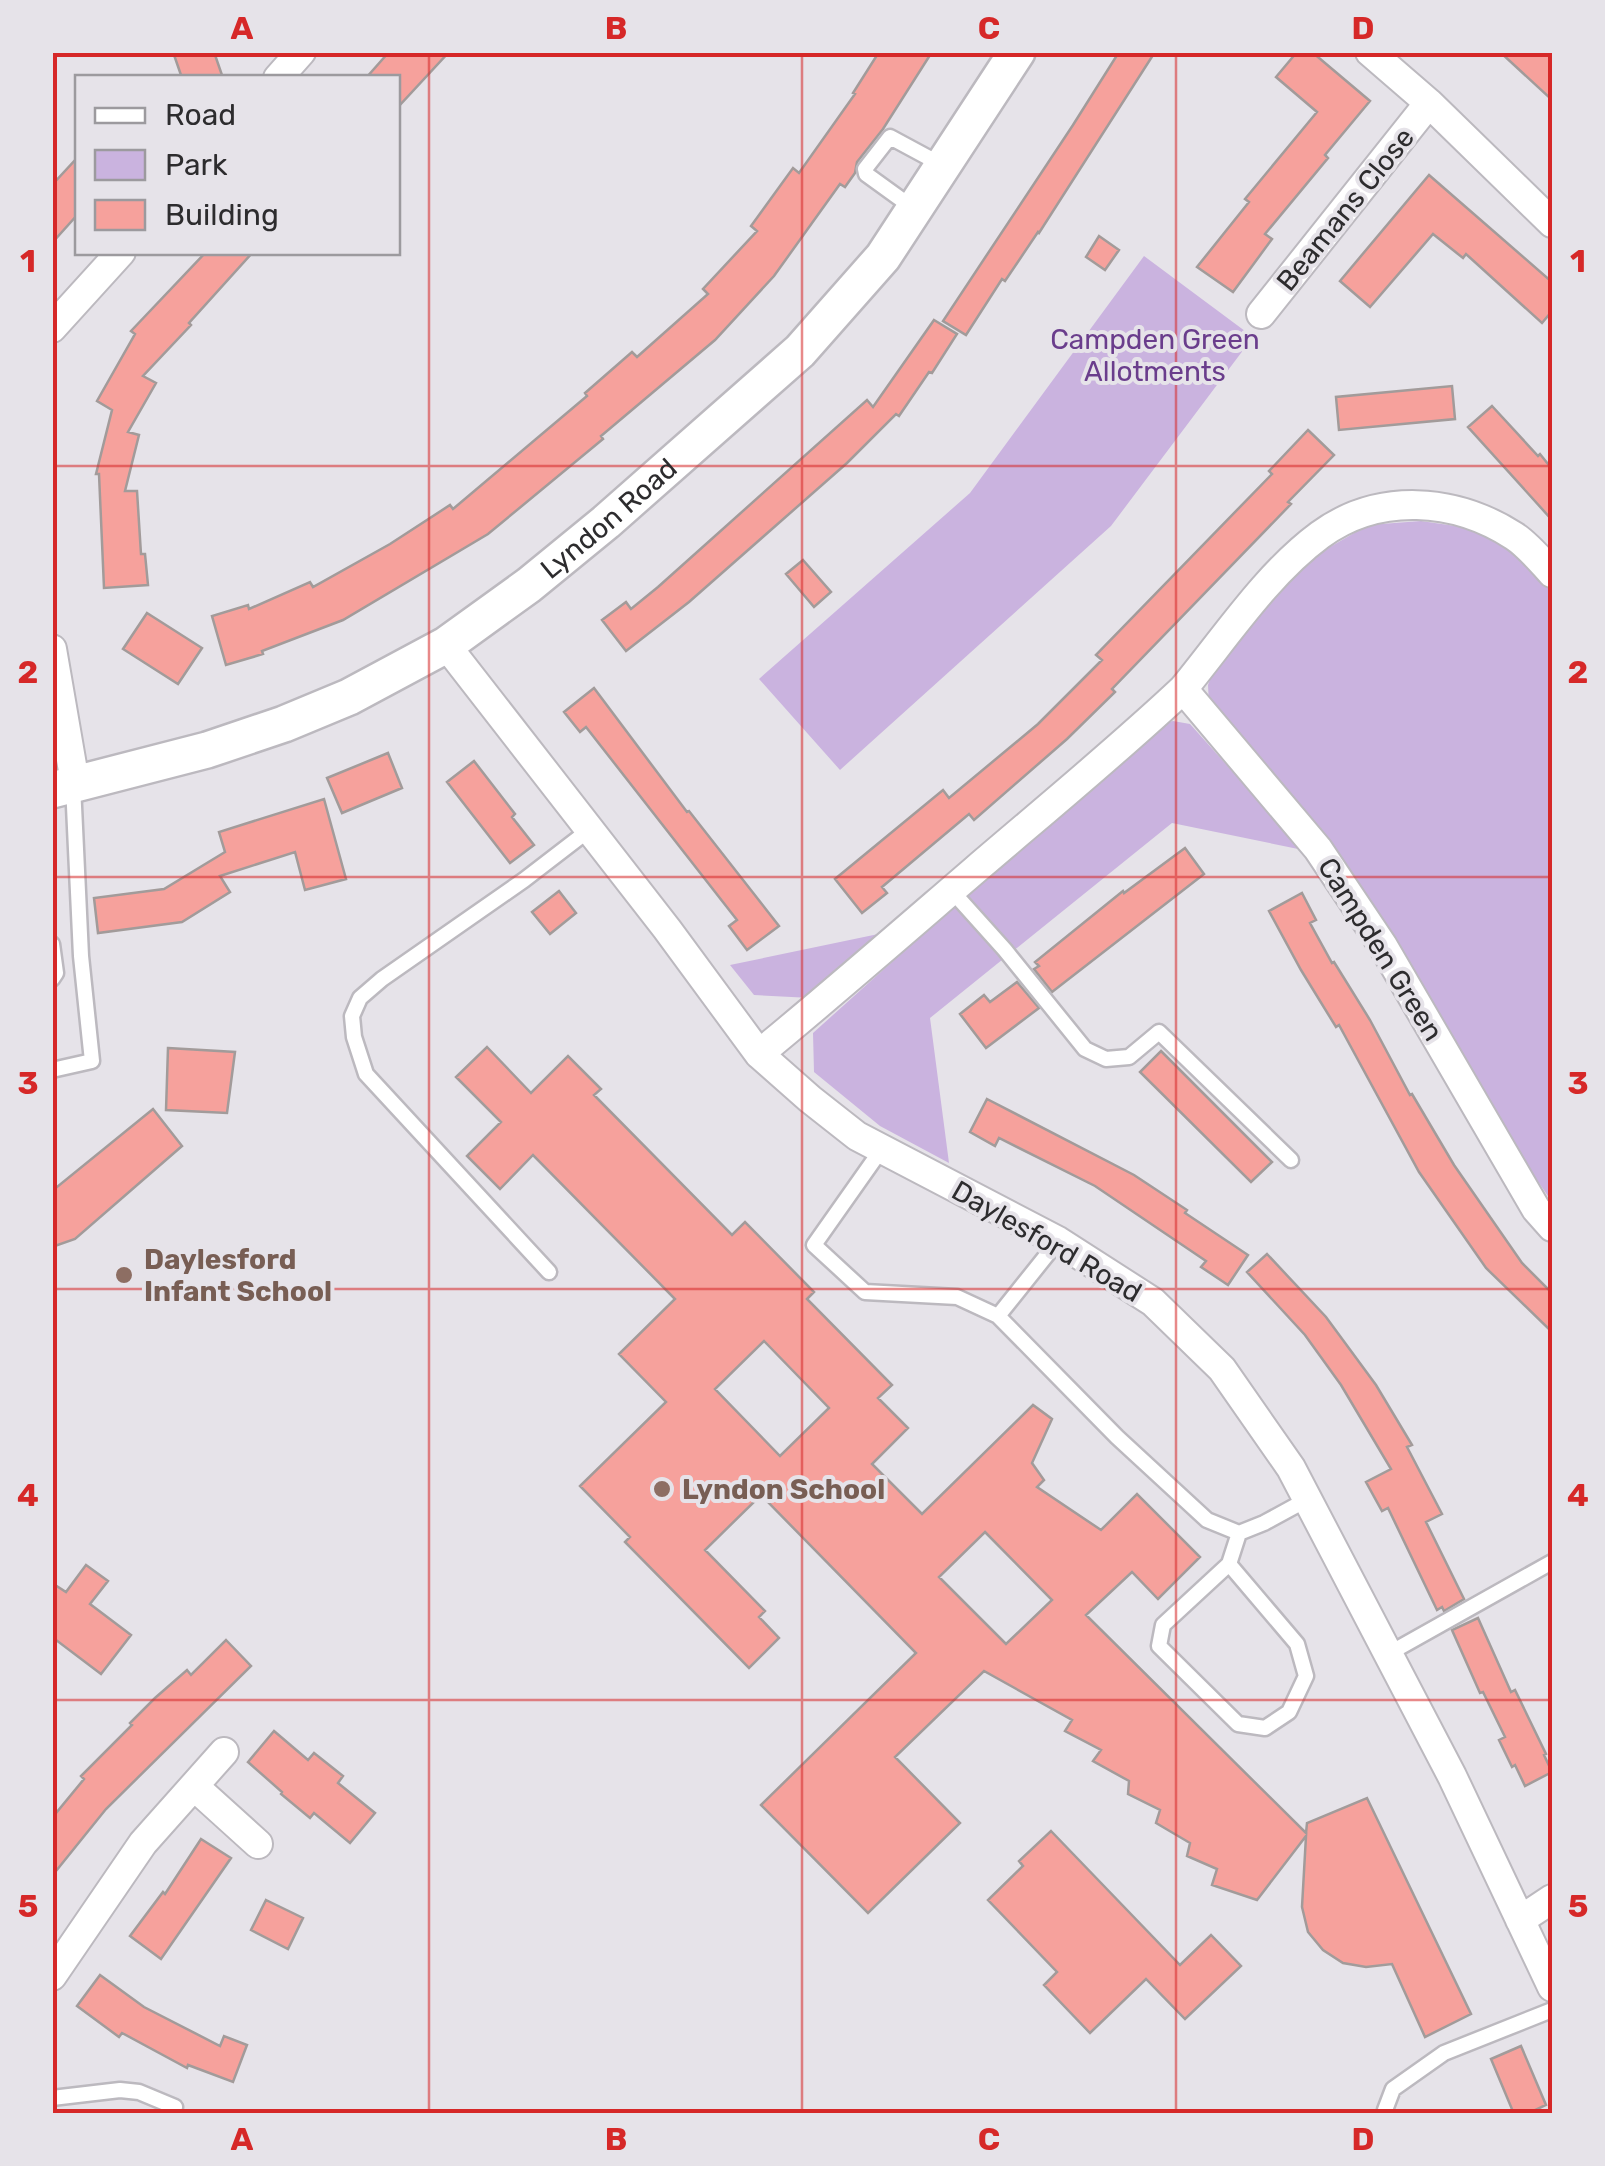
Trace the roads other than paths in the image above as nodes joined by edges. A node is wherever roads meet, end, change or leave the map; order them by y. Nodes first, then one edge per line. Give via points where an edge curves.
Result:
1 (1017, 52) edge
2 (1370, 52) edge
3 (1429, 104) junction
4 (943, 166) junction
5 (914, 209) junction
6 (1552, 222) edge
7 (118, 255) edge
8 (1261, 314) dead end
9 (52, 328) edge
10 (1552, 573) edge
11 (446, 645) junction
12 (52, 649) edge
13 (1183, 689) junction
14 (62, 770) edge
15 (589, 830) junction
16 (952, 891) junction
17 (52, 944) edge
18 (52, 979) edge
19 (759, 1054) junction
20 (52, 1070) edge
21 (881, 1150) junction
22 (1291, 1160) dead end
23 (1552, 1227) edge
24 (1058, 1241) junction
25 (550, 1272) dead end
26 (998, 1316) junction
27 (1308, 1500) junction
28 (1239, 1533) junction
29 (1552, 1562) edge
30 (1229, 1564) junction
31 (1388, 1654) junction
32 (224, 1752) dead end
33 (195, 1787) junction
34 (258, 1844) dead end
35 (1552, 1899) edge
36 (1520, 1920) junction
37 (52, 1976) edge
38 (1552, 1987) edge
39 (1552, 2010) edge
40 (52, 2098) edge
41 (175, 2107) dead end
42 (1386, 2114) edge

1 - 4 street, Lyndon Road
2 - 3 street, Beamans Close
3 - 6 street, Beamans Close
3 - 8 street, Beamans Close
4 - 5 street, Lyndon Road
4 - 5 lane via 892,137 865,169
5 - 11 street, Lyndon Road via 883,257 800,351 530,585
7 - 9 street
10 - 13 street via 1517,537 1467,512 1429,504 1356,514 1320,535 1270,581
11 - 14 street, Lyndon Road via 349,697 207,750
11 - 15 street, Daylesford Road
12 - 14 street
13 - 16 street
13 - 23 street, Campden Green via 1318,849 1384,946
14 - 20 lane via 92,1061
15 - 19 street, Daylesford Road
15 - 25 lane via 382,979 360,998 352,1016 366,1074
16 - 19 street
16 - 22 lane via 1085,1049 1106,1059 1129,1057 1159,1032
17 - 18 lane
19 - 21 street, Daylesford Road
21 - 24 street, Daylesford Road
21 - 26 lane via 814,1244 865,1292 958,1298
24 - 26 lane
24 - 27 street, Daylesford Road via 1153,1302 1222,1369
26 - 28 lane via 1206,1520
27 - 28 lane
27 - 31 street, Daylesford Road
28 - 30 lane
29 - 31 lane
30 - 30 lane via 1163,1624 1159,1646 1238,1724 1265,1728 1289,1712 1306,1676 1297,1644
31 - 36 street, Daylesford Road
32 - 33 street
33 - 34 street
33 - 37 street via 142,1843
35 - 36 street
36 - 38 street, Daylesford Road
39 - 42 lane via 1444,2053 1393,2088
40 - 41 lane via 120,2090

